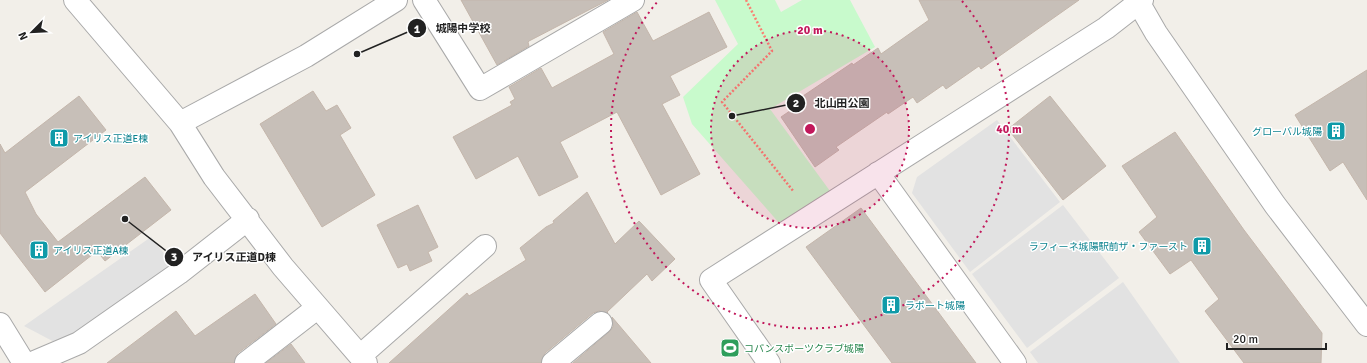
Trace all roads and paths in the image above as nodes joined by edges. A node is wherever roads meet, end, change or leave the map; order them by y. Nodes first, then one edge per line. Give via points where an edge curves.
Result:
1 (75, 0) edge
2 (396, 0) edge
3 (424, 0) edge
4 (633, 0) edge
5 (746, 0) edge
6 (1139, 1) edge
7 (180, 123) junction
8 (878, 173) junction
9 (811, 215) junction
10 (248, 219) junction
11 (485, 246) dead end
12 (316, 308) junction
13 (600, 323) dead end
14 (0, 324) edge
15 (1367, 324) edge
16 (363, 359) edge
17 (24, 363) edge
18 (32, 363) edge
19 (246, 363) edge
20 (553, 363) edge
21 (769, 363) edge
22 (1015, 363) edge

1 - 7 street
2 - 7 street via 306,56
3 - 4 street via 480,89
5 - 9 path via 772,51 722,102
6 - 8 street via 1106,28
6 - 15 street via 1156,33 1275,205
7 - 10 street via 214,177
8 - 9 street
8 - 22 street
9 - 21 street via 711,280
10 - 12 street
10 - 18 street via 178,273 79,343
11 - 16 street
12 - 16 street
12 - 19 street
13 - 20 street
14 - 17 street

